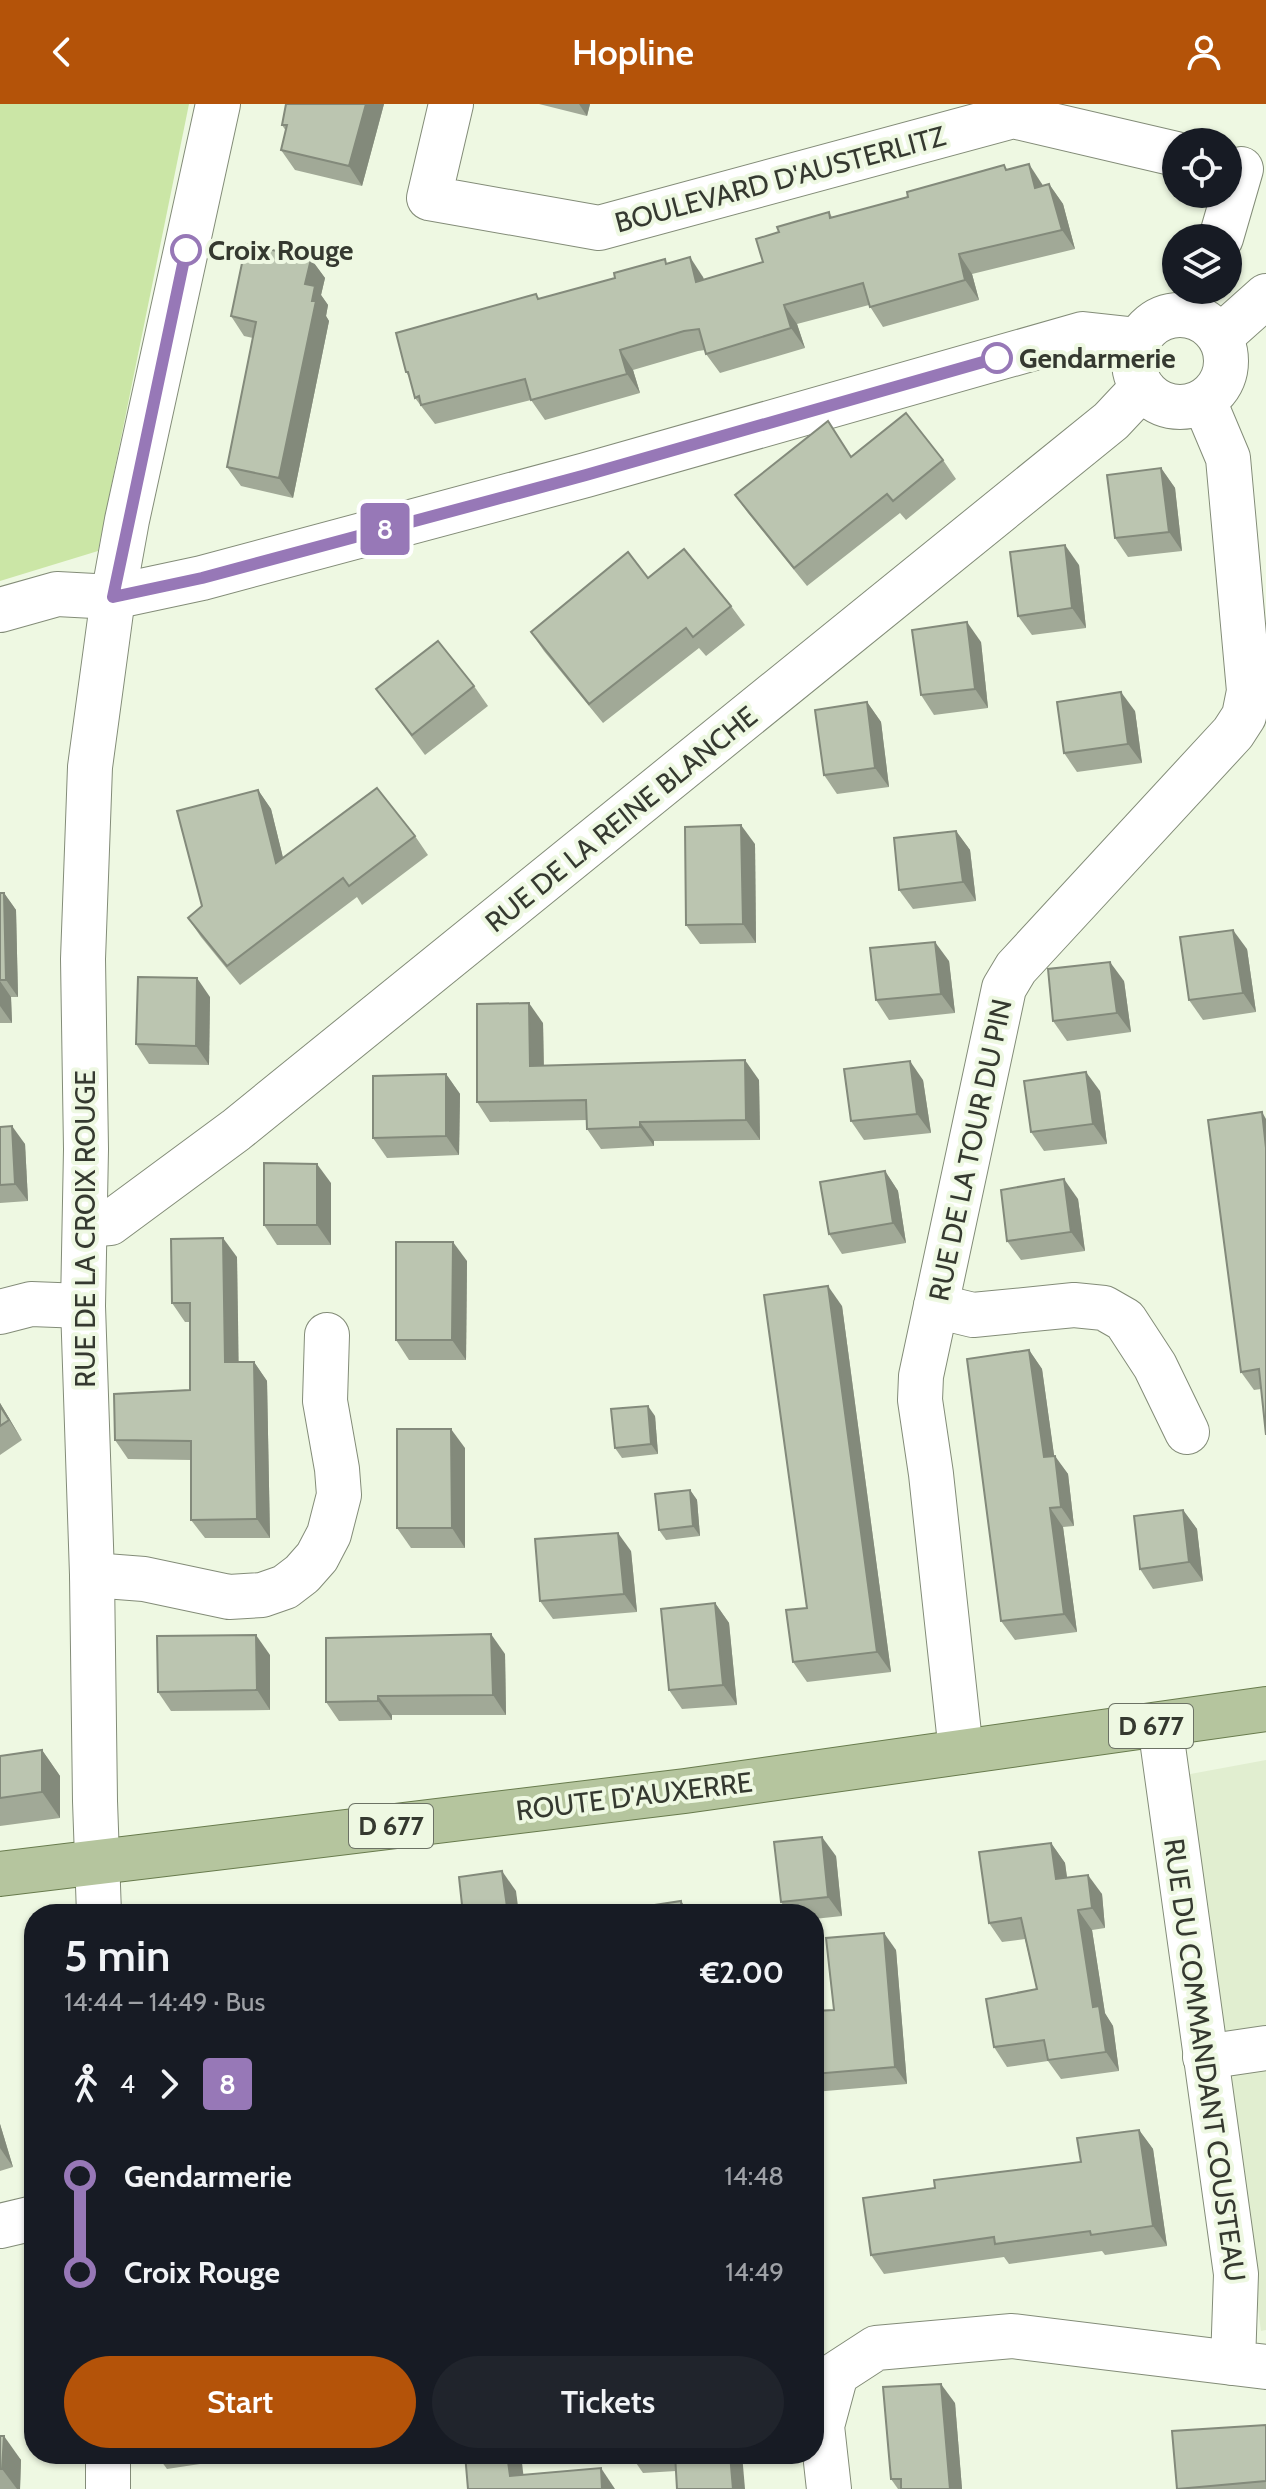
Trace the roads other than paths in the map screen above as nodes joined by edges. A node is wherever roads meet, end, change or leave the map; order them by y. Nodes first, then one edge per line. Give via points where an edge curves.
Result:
1 (218, 104) edge
2 (451, 104) edge
3 (1162, 151) edge
4 (1245, 168) edge
5 (1226, 224) edge
6 (1266, 296) edge
7 (1206, 314) edge
8 (1138, 340) junction
9 (1142, 388) junction
10 (1204, 401) junction
11 (113, 597) junction
12 (0, 610) edge
13 (85, 1225) junction
14 (83, 1306) junction
15 (936, 1306) junction
16 (0, 1312) edge
17 (327, 1335) dead end
18 (1187, 1432) dead end
19 (92, 1575) junction
20 (1266, 1709) edge
21 (1160, 1725) junction
22 (961, 1752) junction
23 (96, 1863) junction
24 (0, 1874) edge
25 (98, 1904) edge
26 (1266, 2048) edge
27 (1205, 2057) junction
28 (24, 2220) edge
29 (0, 2226) edge
30 (1251, 2301) edge
31 (1250, 2365) edge
32 (824, 2419) edge
33 (824, 2444) edge
34 (108, 2464) edge
35 (108, 2489) edge
36 (829, 2489) edge

1 - 11 street, RUE DE LA CROIX ROUGE
2 - 3 street, BOULEVARD D'AUSTERLITZ via 429,198 599,228 1013,116
4 - 5 street
6 - 7 street
7 - 8 street via 1161,318
7 - 10 street via 1226,350 1226,365 1216,392
8 - 9 street via 1134,367
8 - 11 street via 1083,334 586,475
9 - 10 street via 1152,399 1178,408
9 - 13 street, RUE DE LA REINE BLANCHE via 1111,421 236,1130 110,1223
10 - 15 street, RUE DE LA TOUR DU PIN via 1228,458 1249,691 1244,716 1016,968 1004,988
11 - 12 street via 57,594
11 - 13 street, RUE DE LA CROIX ROUGE via 90,767 83,959
13 - 14 street, RUE DE LA CROIX ROUGE
14 - 16 street via 31,1304
14 - 19 street, RUE DE LA CROIX ROUGE
15 - 18 street via 973,1315 1074,1305 1104,1308 1125,1320
15 - 22 street, RUE DE LA TOUR DU PIN via 920,1400
17 - 19 street via 325,1401 339,1495 329,1534 302,1574 262,1595 229,1597 144,1579
19 - 23 street, RUE DE LA CROIX ROUGE
20 - 21 main road, ROUTE D'AUXERRE / D 677
21 - 22 main road, ROUTE D'AUXERRE / D 677
21 - 27 street, RUE DU COMMANDANT COUSTEAU
22 - 23 main road, ROUTE D'AUXERRE / D 677
23 - 24 main road, ROUTE D'AUXERRE / D 677
23 - 25 street, RUE DE LA CROIX ROUGE
26 - 27 street
27 - 30 street, RUE DU COMMANDANT COUSTEAU via 1236,2274
28 - 29 street
30 - 31 street, RUE DU COMMANDANT COUSTEAU
31 - 32 street via 1012,2336 876,2348 836,2374
33 - 36 street
34 - 35 street

